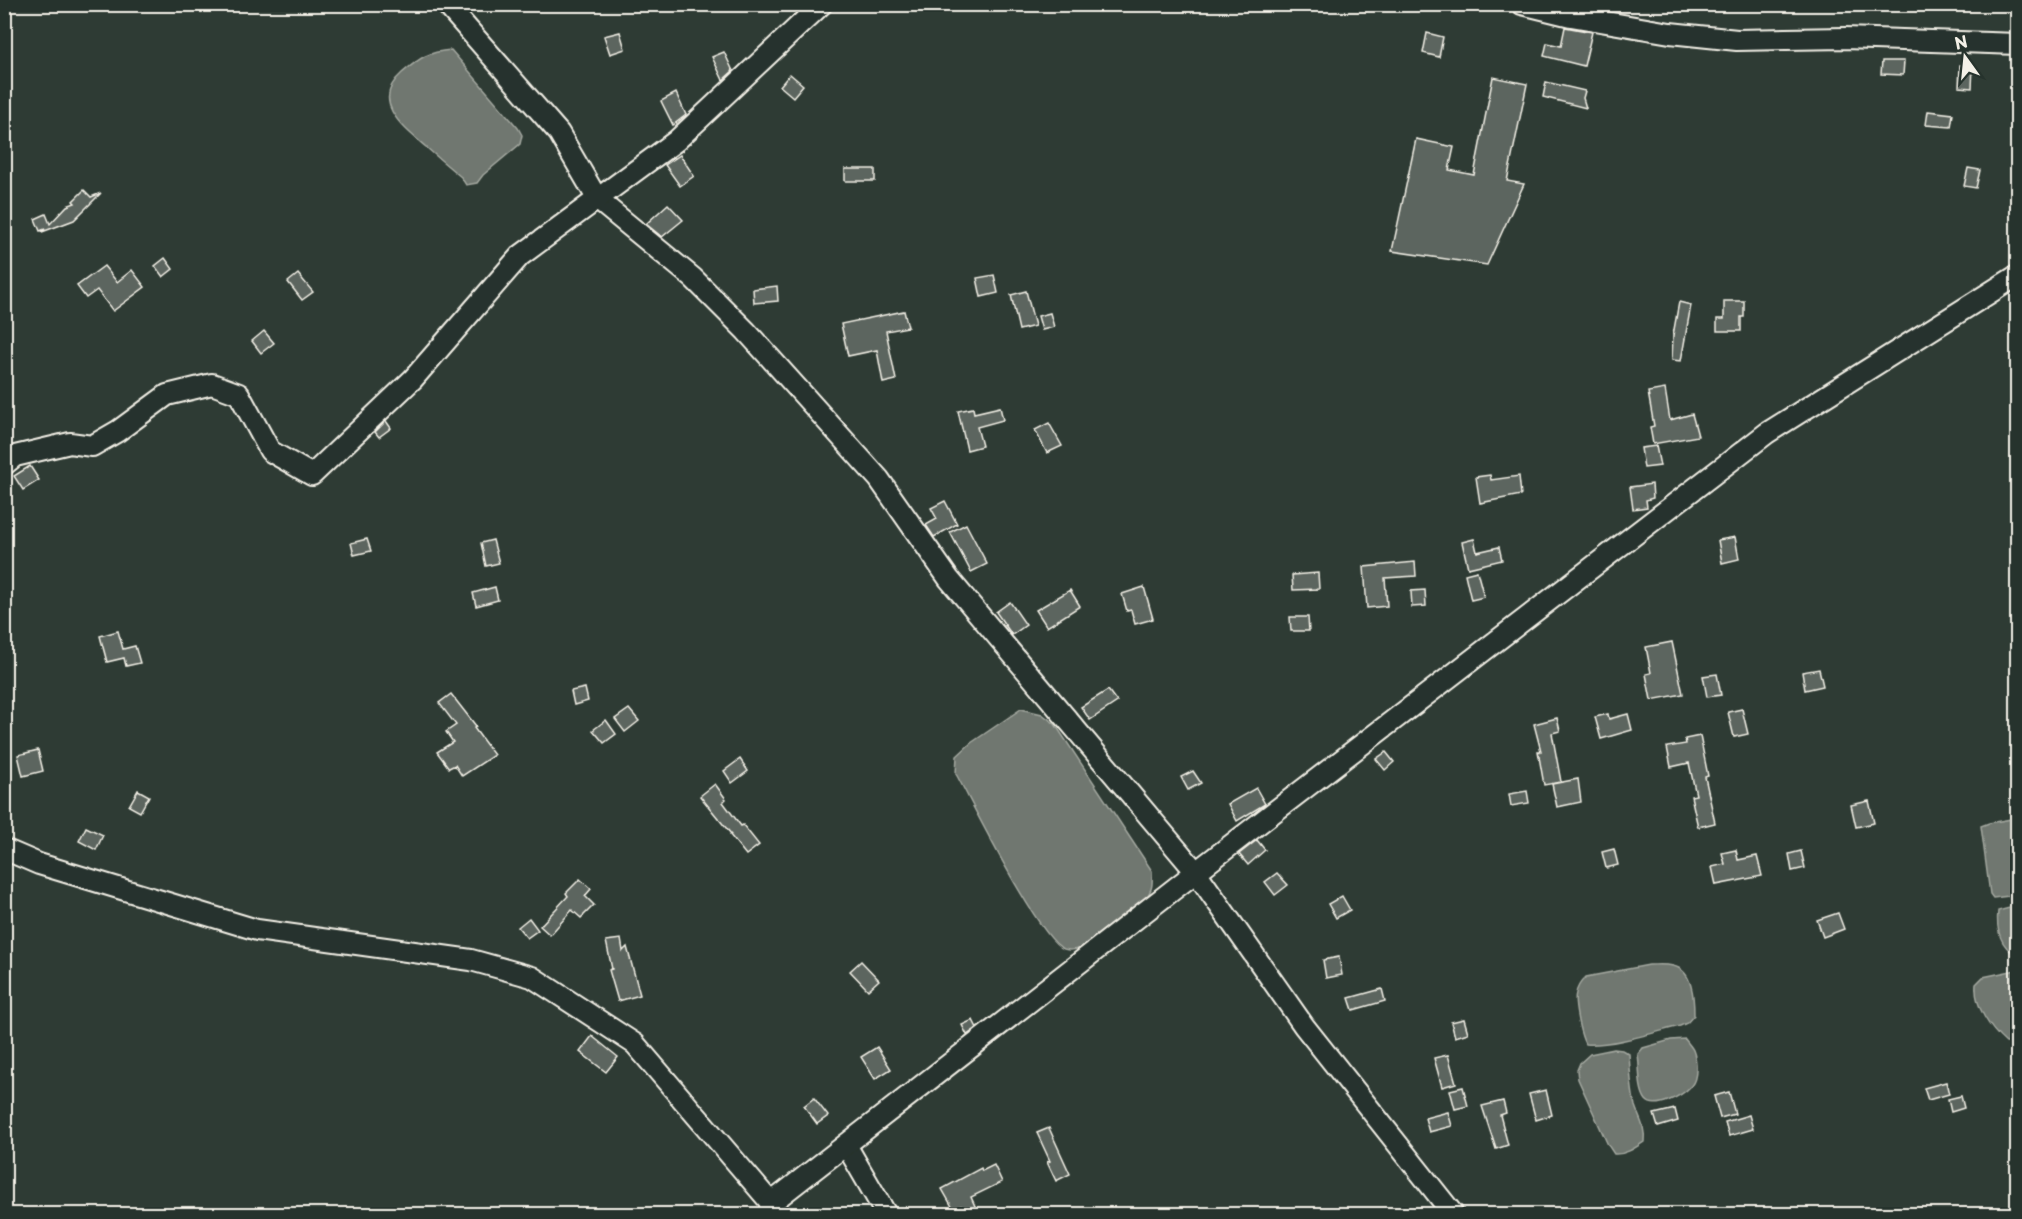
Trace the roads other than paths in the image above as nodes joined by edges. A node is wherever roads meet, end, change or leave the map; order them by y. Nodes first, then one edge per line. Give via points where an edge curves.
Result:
1 (446, 4) edge
2 (822, 4) edge
3 (1522, 4) edge
4 (2018, 44) edge
5 (598, 200) junction
6 (2018, 275) edge
7 (4, 465) edge
8 (4, 849) edge
9 (1196, 872) junction
10 (846, 1145) junction
11 (770, 1209) edge
12 (886, 1215) edge
13 (1453, 1215) edge

1 - 5 street via 559,133
2 - 5 street via 676,141
3 - 4 street via 1670,33 1737,40 1845,38
5 - 7 street via 520,256 412,379 312,475 270,451 239,394 212,384 167,395 92,446 70,443 15,456
5 - 9 street via 693,278 872,471 949,579
6 - 9 street via 1767,433
8 - 11 street via 39,864 258,930 471,960 532,977 635,1044
9 - 10 street
9 - 13 street via 1304,1026
10 - 11 street
10 - 12 street

